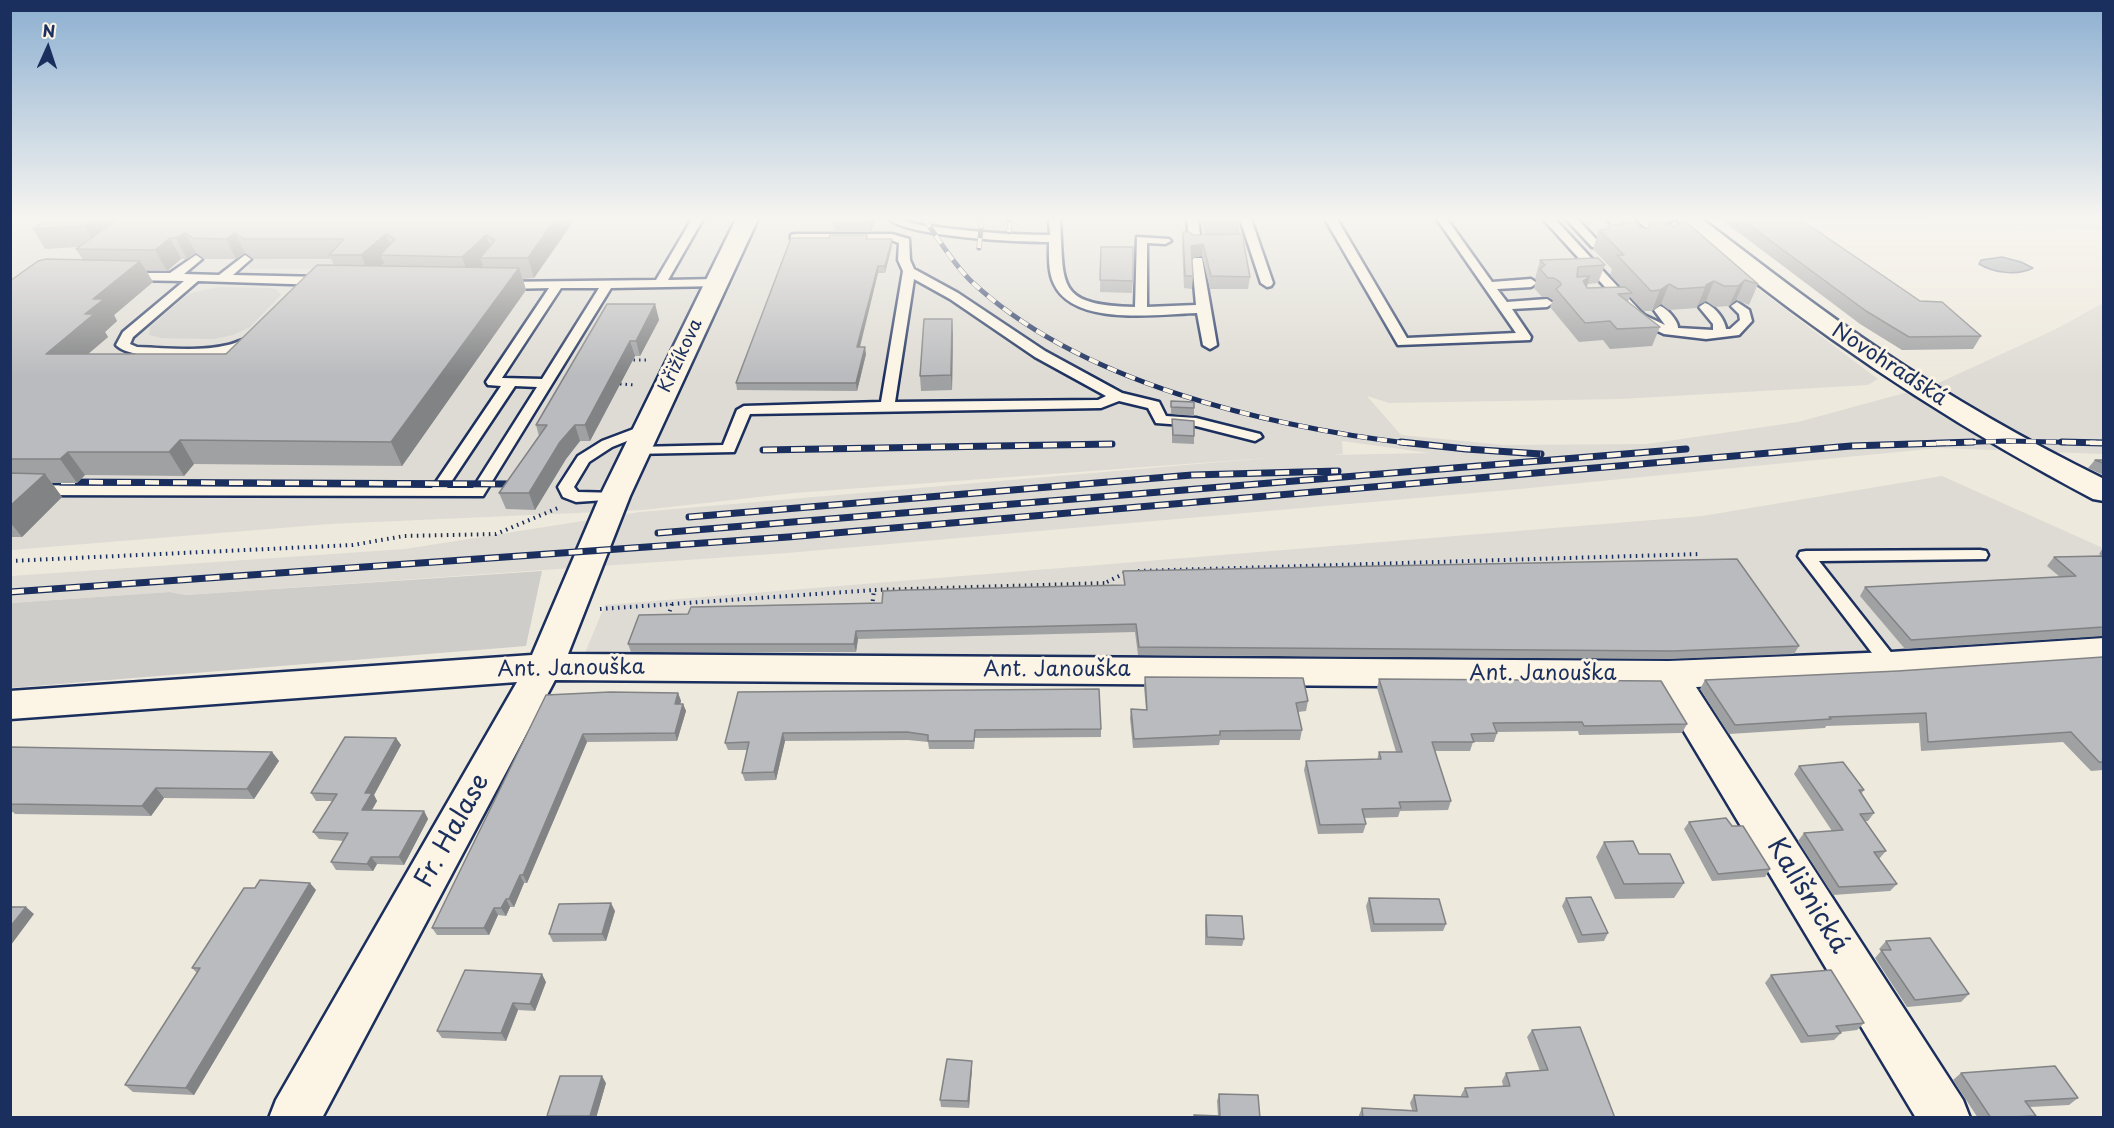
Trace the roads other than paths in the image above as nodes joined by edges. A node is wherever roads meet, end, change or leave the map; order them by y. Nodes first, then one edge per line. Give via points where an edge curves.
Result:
1 (180, 272) edge
2 (230, 272) edge
3 (667, 272) edge
4 (722, 272) edge
5 (909, 272) edge
6 (912, 272) edge
7 (1057, 272) edge
8 (1141, 272) edge
9 (1199, 272) edge
10 (1262, 272) edge
11 (1362, 272) edge
12 (1479, 272) edge
13 (1598, 272) edge
14 (1758, 272) edge
15 (115, 276) edge
16 (173, 277) junction
17 (195, 278) junction
18 (222, 279) junction
19 (315, 281) junction
20 (335, 281) edge
21 (716, 283) junction
22 (1267, 283) dead end
23 (486, 284) edge
24 (660, 284) junction
25 (1609, 284) junction
26 (557, 285) junction
27 (607, 285) junction
28 (1590, 285) edge
29 (1534, 288) dead end
30 (1496, 296) junction
31 (298, 297) edge
32 (1622, 299) junction
33 (1604, 300) edge
34 (1547, 303) dead end
35 (1737, 306) edge
36 (1706, 308) edge
37 (1141, 309) junction
38 (1203, 309) junction
39 (1660, 310) edge
40 (265, 330) edge
41 (1669, 331) junction
42 (1720, 333) junction
43 (1210, 345) dead end
44 (511, 382) junction
45 (547, 383) junction
46 (1117, 396) junction
47 (887, 406) junction
48 (1255, 437) dead end
49 (641, 439) junction
50 (10, 490) edge
51 (437, 492) junction
52 (2103, 492) edge
53 (615, 496) junction
54 (597, 538) joint
55 (1980, 555) dead end
56 (2103, 651) edge
57 (1891, 665) junction
58 (544, 667) junction
59 (1669, 675) junction
60 (10, 705) edge
61 (294, 1118) edge
62 (1945, 1118) edge

1 - 16 lane
2 - 18 lane
3 - 24 lane
4 - 21 street, Křižíkova
5 - 47 lane
6 - 46 lane via 1040,354
7 - 37 lane via 1066,293 1079,304
8 - 37 lane
9 - 38 lane
10 - 22 lane
11 - 30 lane via 1403,342 1525,337
12 - 30 lane
13 - 25 lane
14 - 52 street, Novohradská via 1908,380 2008,441
15 - 16 lane
16 - 17 lane
17 - 18 lane
17 - 40 lane via 128,335 123,345 135,351 219,352 241,347
18 - 19 lane
19 - 20 lane
19 - 31 lane
21 - 24 lane
21 - 49 street, Křižíkova
23 - 26 lane
24 - 27 lane
25 - 28 lane
25 - 32 lane
26 - 27 lane
26 - 44 lane via 493,382
27 - 45 lane
29 - 30 lane
30 - 34 lane
32 - 33 lane
32 - 41 lane via 1640,318
35 - 42 lane via 1745,313 1746,321 1734,332
36 - 42 lane via 1719,323
37 - 38 lane
38 - 43 lane
39 - 41 lane via 1673,326
41 - 42 lane
44 - 45 lane
44 - 51 lane
45 - 51 lane via 478,493
46 - 47 lane via 1101,404
46 - 48 lane via 1154,405 1161,420 1196,422
47 - 49 lane via 744,410 729,449
49 - 53 street, Křižíkova
49 - 53 lane via 607,444 584,459 566,487 568,494 576,497
50 - 51 lane
53 - 54 street, Křižíkova
54 - 58 street, Fr. Halase
55 - 57 lane via 1806,556
56 - 57 street, Ant. Janouška
57 - 59 street, Ant. Janouška
58 - 59 street, Ant. Janouška
58 - 60 street, Ant. Janouška
58 - 61 street, Fr. Halase
59 - 62 street, Kališnická

